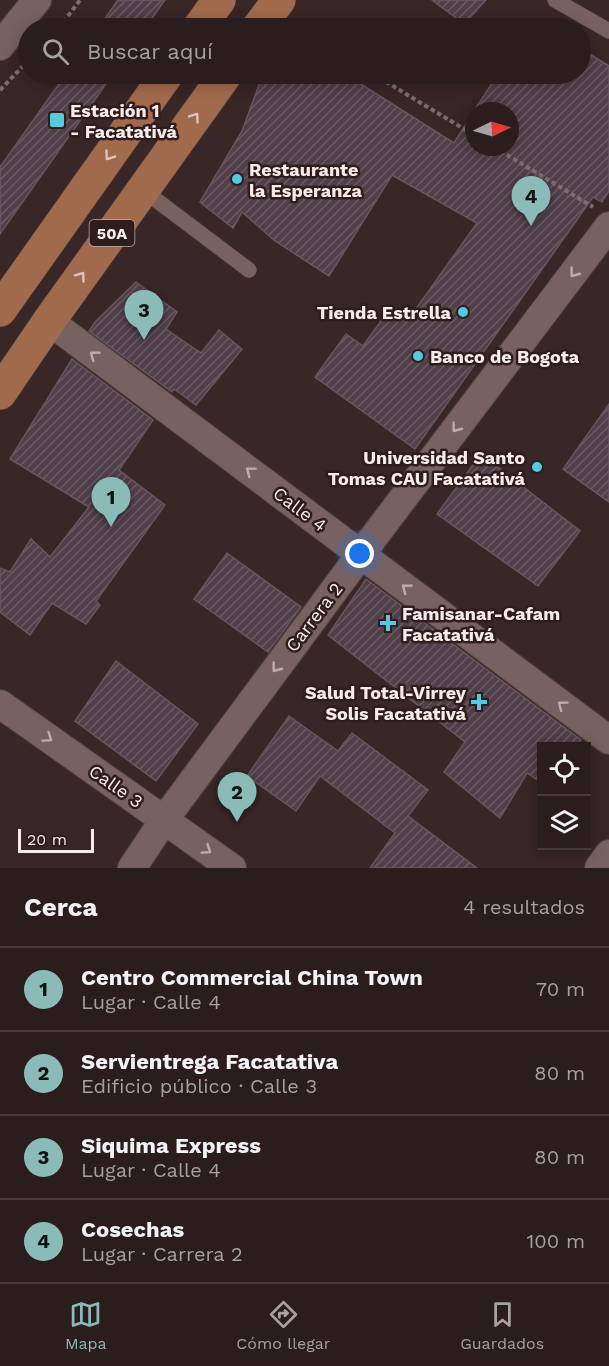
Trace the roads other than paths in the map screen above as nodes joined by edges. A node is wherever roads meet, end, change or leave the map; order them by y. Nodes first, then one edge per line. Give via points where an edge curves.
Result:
1 (36, 0) edge
2 (219, 0) edge
3 (279, 0) edge
4 (555, 0) edge
5 (22, 18) edge
6 (206, 18) edge
7 (266, 18) edge
8 (586, 18) edge
9 (591, 21) edge
10 (18, 23) edge
11 (609, 31) edge
12 (0, 46) edge
13 (160, 84) edge
14 (219, 84) edge
15 (142, 190) junction
16 (604, 219) edge
17 (249, 270) dead end
18 (0, 310) edge
19 (49, 321) junction
20 (0, 393) edge
21 (361, 554) junction
22 (0, 704) edge
23 (609, 740) edge
24 (164, 820) junction
25 (609, 854) edge
26 (132, 868) edge
27 (232, 868) edge
28 (599, 868) edge

1 - 5 street
2 - 6 main road
3 - 7 main road
4 - 8 lane
9 - 11 lane
10 - 12 street
13 -> 18 main road, 50A
15 -> 14 main road, 50A
15 - 17 lane
19 -> 15 main road, 50A
16 -> 21 street, Carrera 2
19 - 20 main road, 50A
21 -> 19 street, Calle 4
23 -> 21 street, Calle 4
21 -> 24 street, Carrera 2
22 -> 24 street, Calle 3
24 - 26 street, Carrera 2
24 -> 27 street, Calle 3
25 - 28 street

